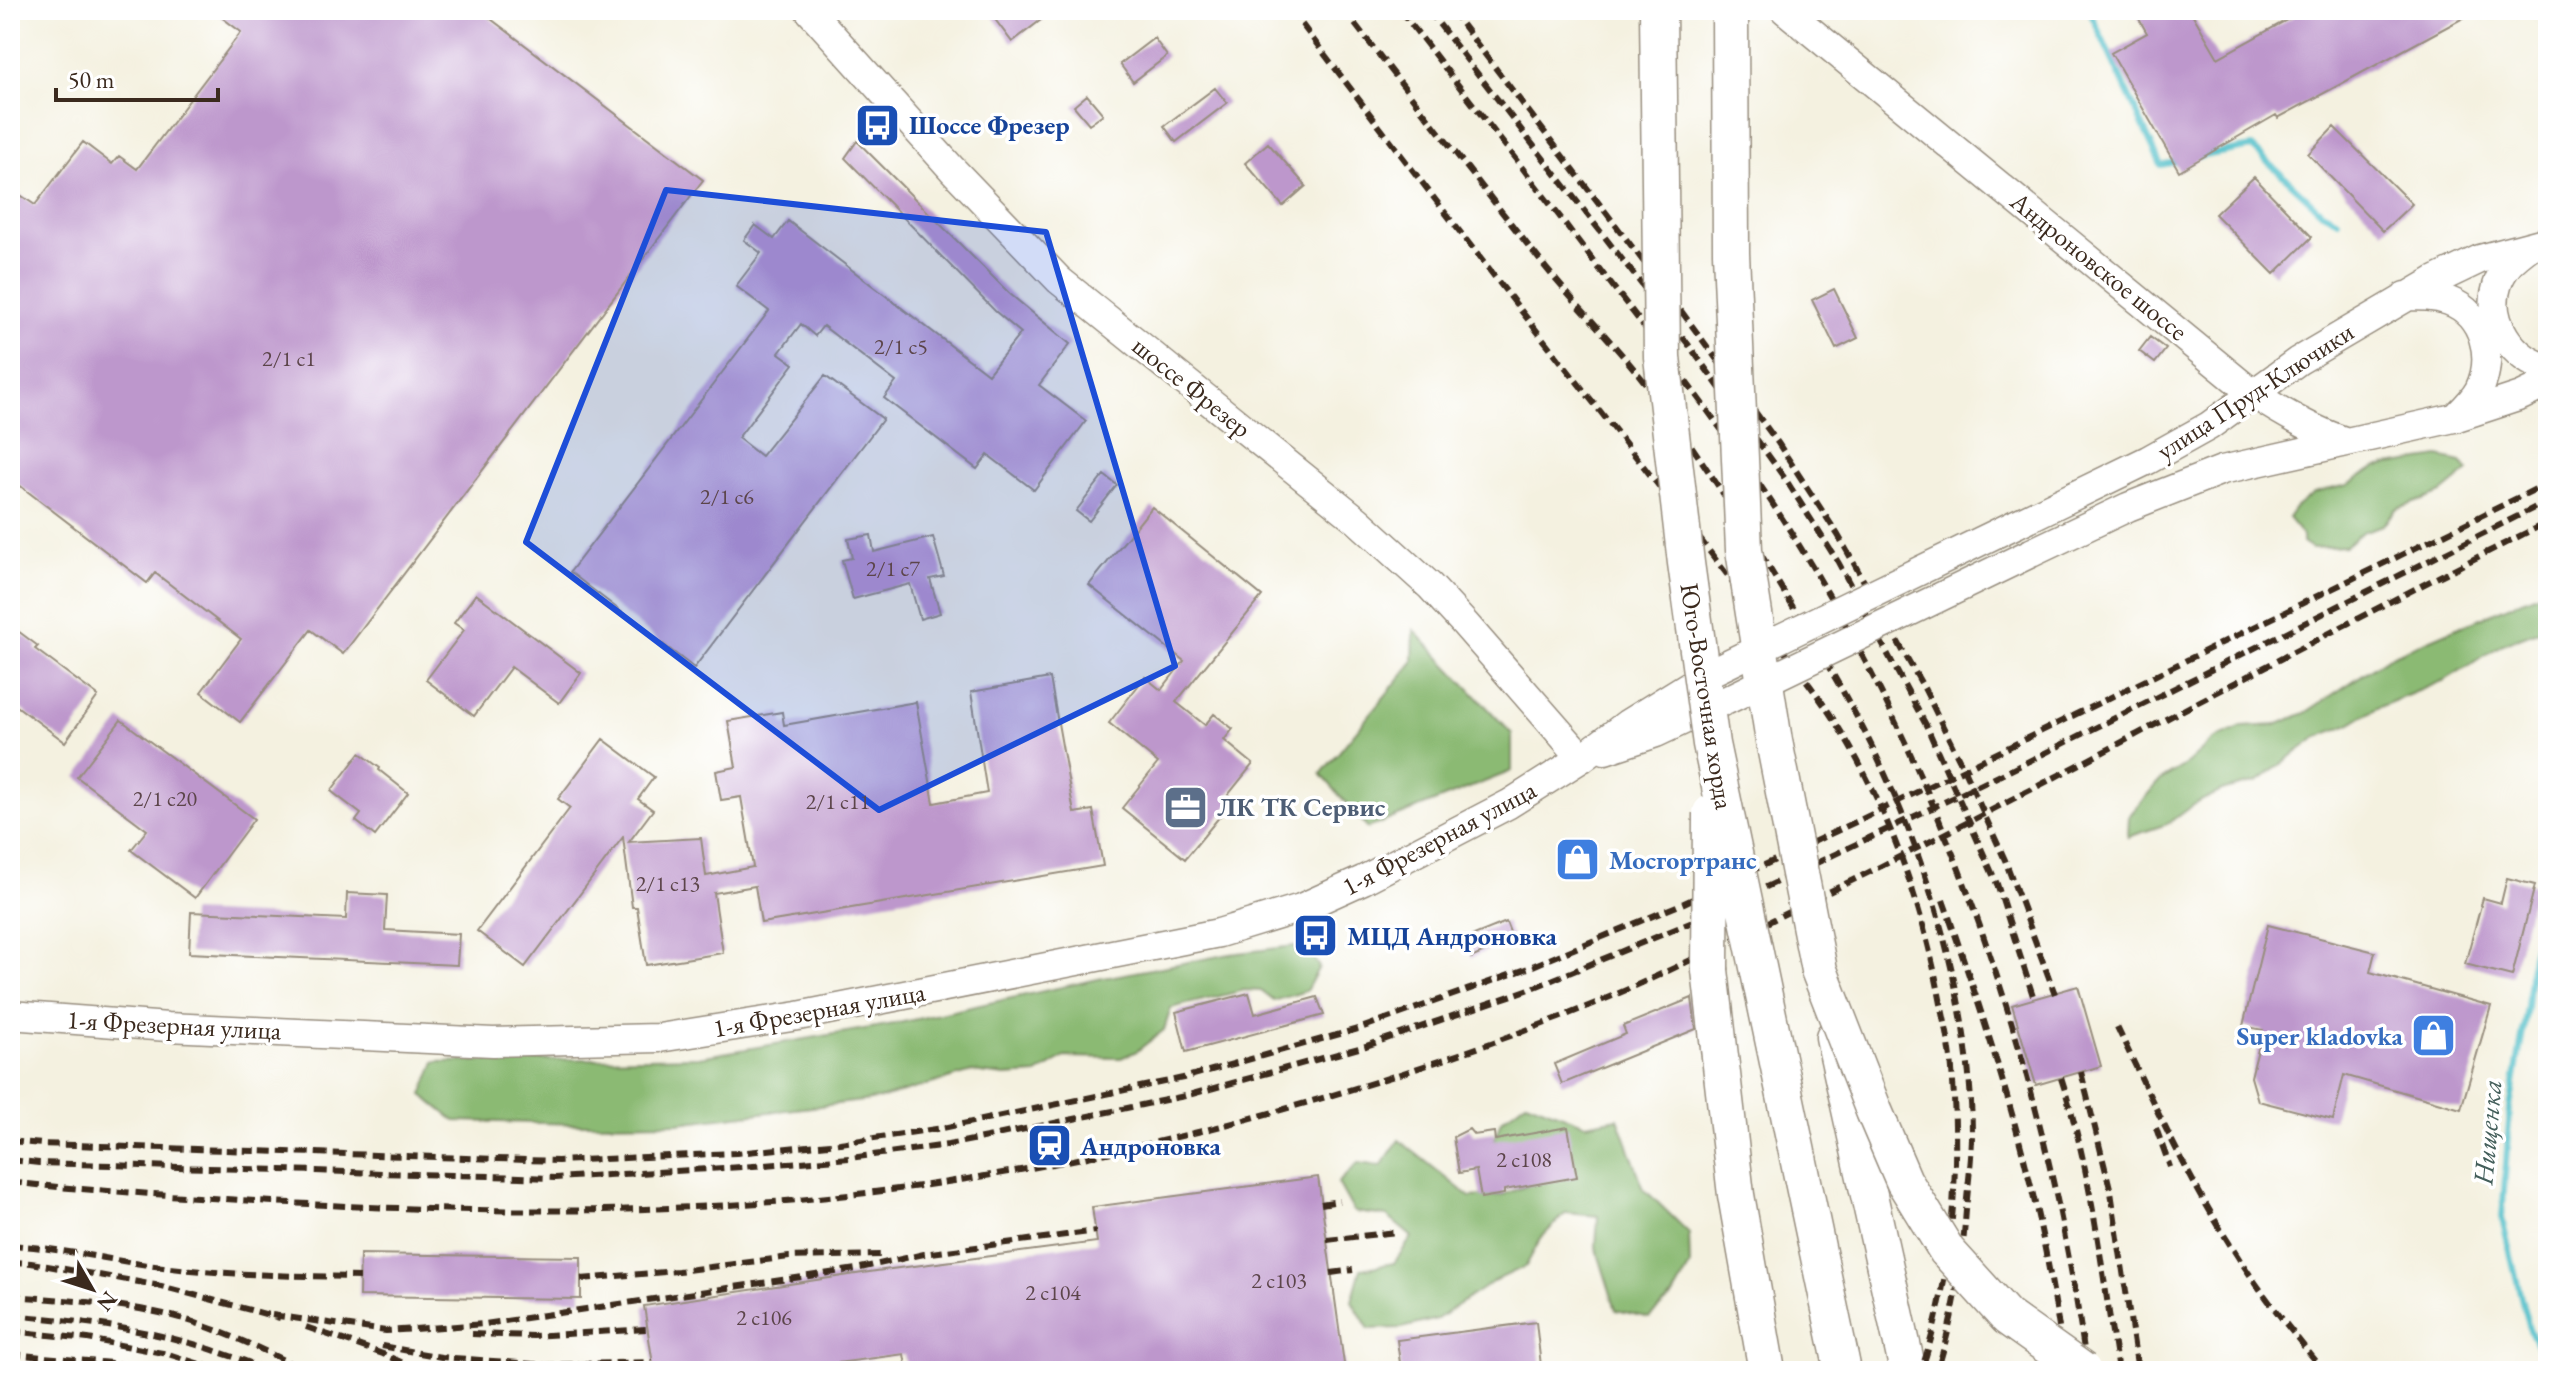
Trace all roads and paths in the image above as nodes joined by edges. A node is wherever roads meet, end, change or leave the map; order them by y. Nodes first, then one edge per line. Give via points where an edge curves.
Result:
1 (809, 10) edge
2 (1658, 10) edge
3 (1730, 10) edge
4 (1785, 10) edge
5 (1819, 10) edge
6 (1861, 72) junction
7 (2540, 243) edge
8 (2405, 296) junction
9 (2548, 368) edge
10 (2548, 383) edge
11 (2252, 393) junction
12 (2454, 418) junction
13 (2347, 442) junction
14 (1711, 672) joint
15 (1725, 701) joint
16 (1711, 744) junction
17 (1582, 758) junction
18 (1819, 970) junction
19 (10, 1015) edge
20 (1767, 1371) edge
21 (1843, 1371) edge
22 (1908, 1371) edge
23 (2083, 1371) edge

1 - 17 street, шоссе Фрезер via 1059,280 1401,558
2 - 16 main road, Юго-Восточная хорда, bridge via 1662,357
3 - 18 main road, bridge via 1731,253 1744,550 1774,741
4 - 6 street, Андроновское шоссе
5 - 6 street
6 - 11 street, Андроновское шоссе
7 - 8 street, улица Пруд-Ключики via 2480,259
7 - 9 street, улица Пруд-Ключики via 2515,257 2503,272 2494,307 2510,345 2524,359
8 - 11 street, улица Пруд-Ключики
8 - 12 street via 2451,301 2477,322 2487,357 2485,374 2469,405
10 - 12 street, улица Пруд-Ключики
11 - 13 street, Андроновское шоссе
11 - 14 street, улица Пруд-Ключики, bridge via 2209,426 2148,460
12 - 13 street, улица Пруд-Ключики
13 - 15 street, улица Пруд-Ключики, bridge via 2222,470 2128,507
14 - 17 street, 1-я Фрезерная улица
15 - 17 street, 1-я Фрезерная улица via 1656,733
16 - 20 main road, bridge via 1710,970 1736,1195
16 - 21 main road, Юго-Восточная хорда, bridge
17 - 19 street, 1-я Фрезерная улица via 1509,804 1376,873 1271,918 798,1016 659,1038 493,1042
18 - 22 main road, bridge
18 - 23 main road, bridge via 1904,1181 1947,1251 2007,1317

